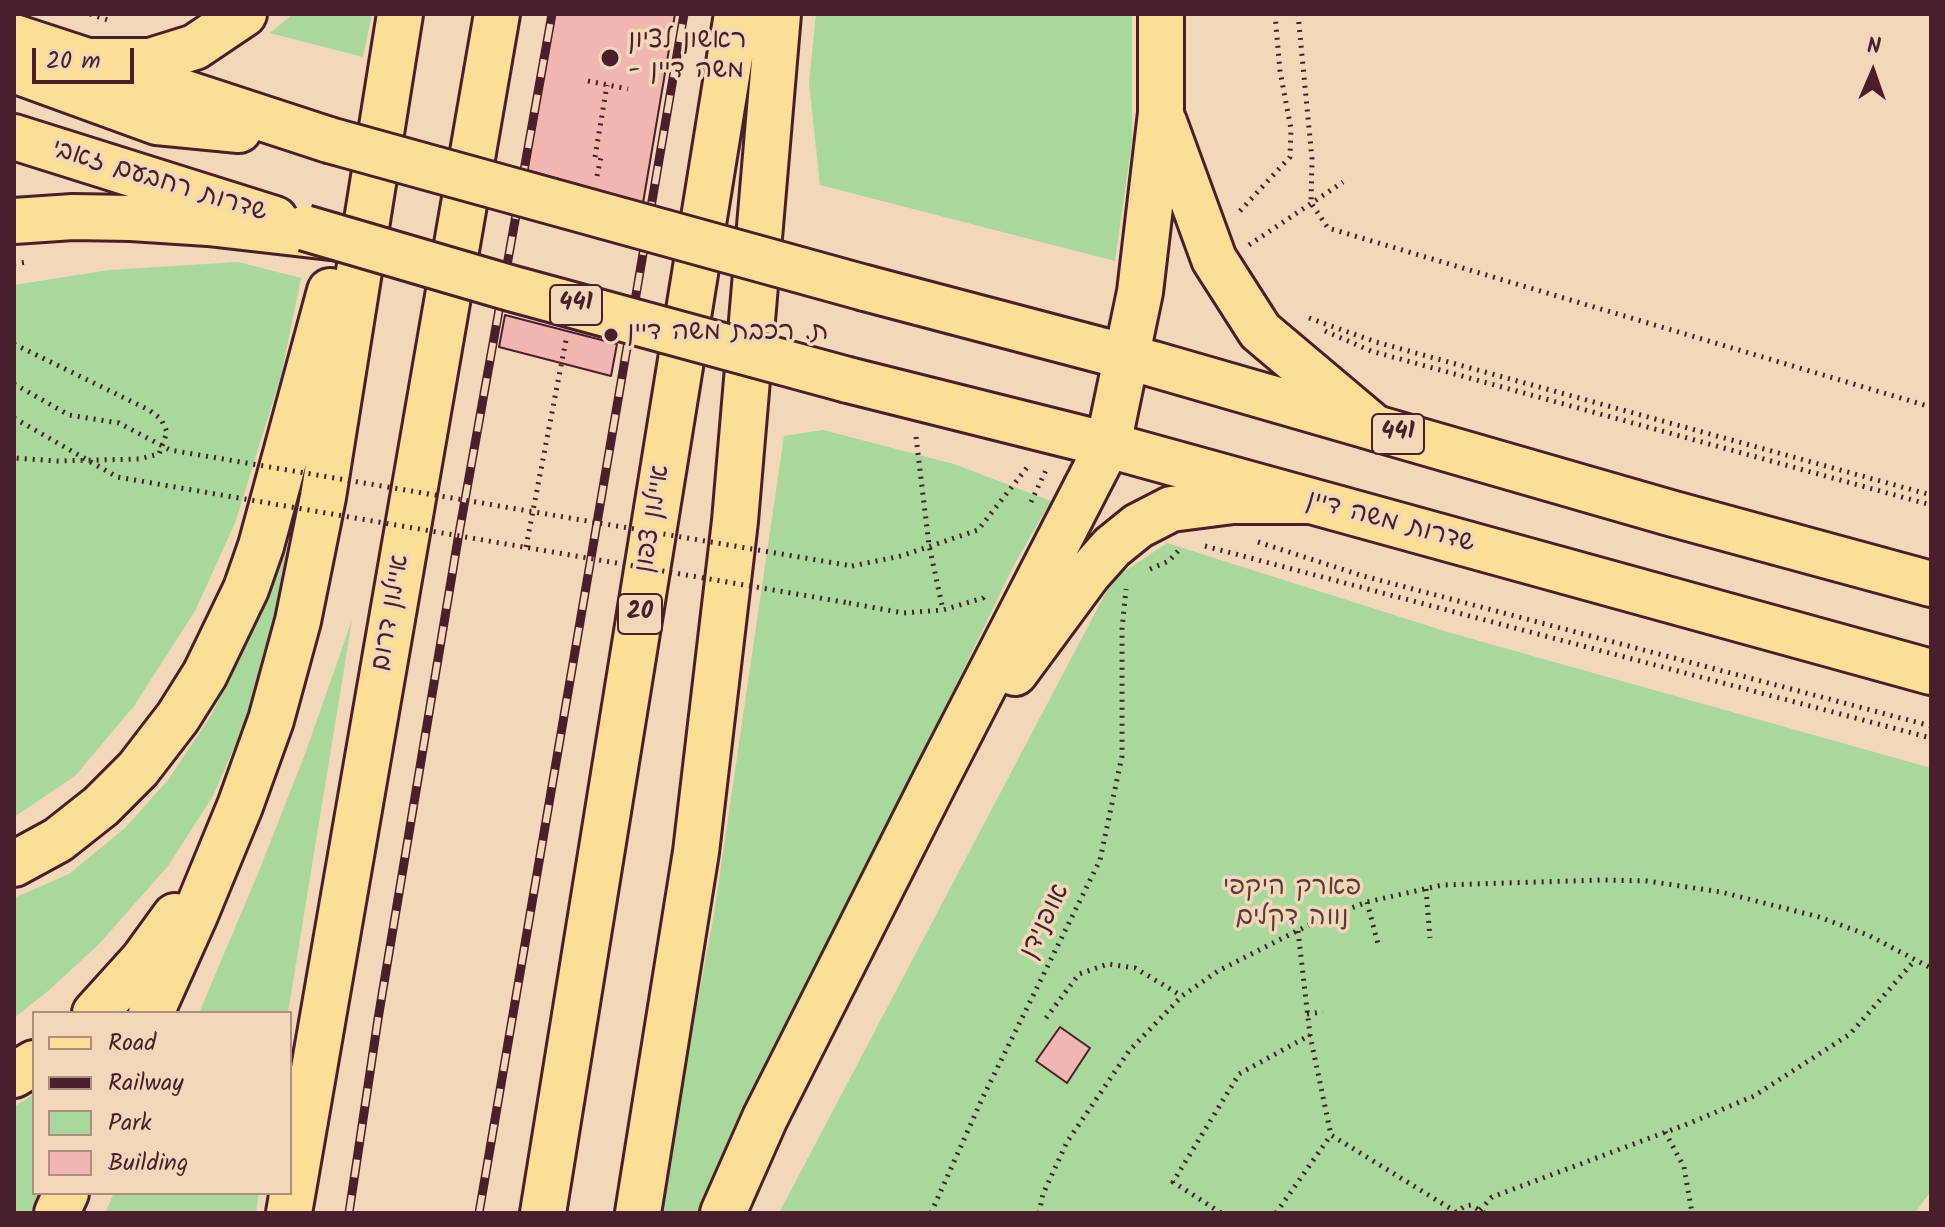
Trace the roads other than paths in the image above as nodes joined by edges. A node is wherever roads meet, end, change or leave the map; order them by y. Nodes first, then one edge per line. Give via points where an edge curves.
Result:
1 (244, 14) edge
2 (497, 14) edge
3 (737, 14) edge
4 (778, 14) edge
5 (1161, 14) edge
6 (398, 21) edge
7 (16, 45) edge
8 (83, 61) junction
9 (1161, 113) junction
10 (14, 137) edge
11 (329, 140) junction
12 (14, 221) edge
13 (316, 233) junction
14 (1128, 357) junction
15 (1375, 428) junction
16 (1108, 445) junction
17 (1308, 501) junction
18 (1931, 584) edge
19 (1931, 672) edge
20 (937, 777) junction
21 (220, 856) junction
22 (14, 864) edge
23 (97, 1011) edge
24 (152, 1011) edge
25 (32, 1064) edge
26 (14, 1075) edge
27 (289, 1213) edge
28 (543, 1213) edge
29 (638, 1213) edge
30 (723, 1213) edge

1 - 8 main road via 195,47 150,61
2 - 27 main road, איילון דרום
3 - 28 main road, איילון צפון / 20
4 - 29 main road via 733,537 696,852
5 - 9 main road
6 - 21 main road via 323,497 298,621 271,720
6 - 22 main road via 269,517 227,632 178,717 138,769 58,840
7 - 8 main road, 441
7 - 11 main road, 441 via 157,122
8 - 11 main road, 441
9 - 14 main road
9 - 15 main road via 1214,259 1260,331
10 - 13 main road, שדרות רחבעם זאבי / 441
11 - 14 main road, 441, bridge
12 - 13 main road via 131,218
13 - 16 main road, שדרות משה דיין / 441, bridge via 848,380
14 - 15 main road, 441
14 - 16 main road
15 - 18 main road, 441
16 - 17 main road, שדרות משה דיין / 441
16 - 20 main road
17 - 19 main road, שדרות משה דיין / 441
17 - 20 main road via 1233,501 1171,509 1138,526 1088,574
20 - 30 main road via 765,1118
21 - 23 main road via 143,960
21 - 24 main road
25 - 26 main road

